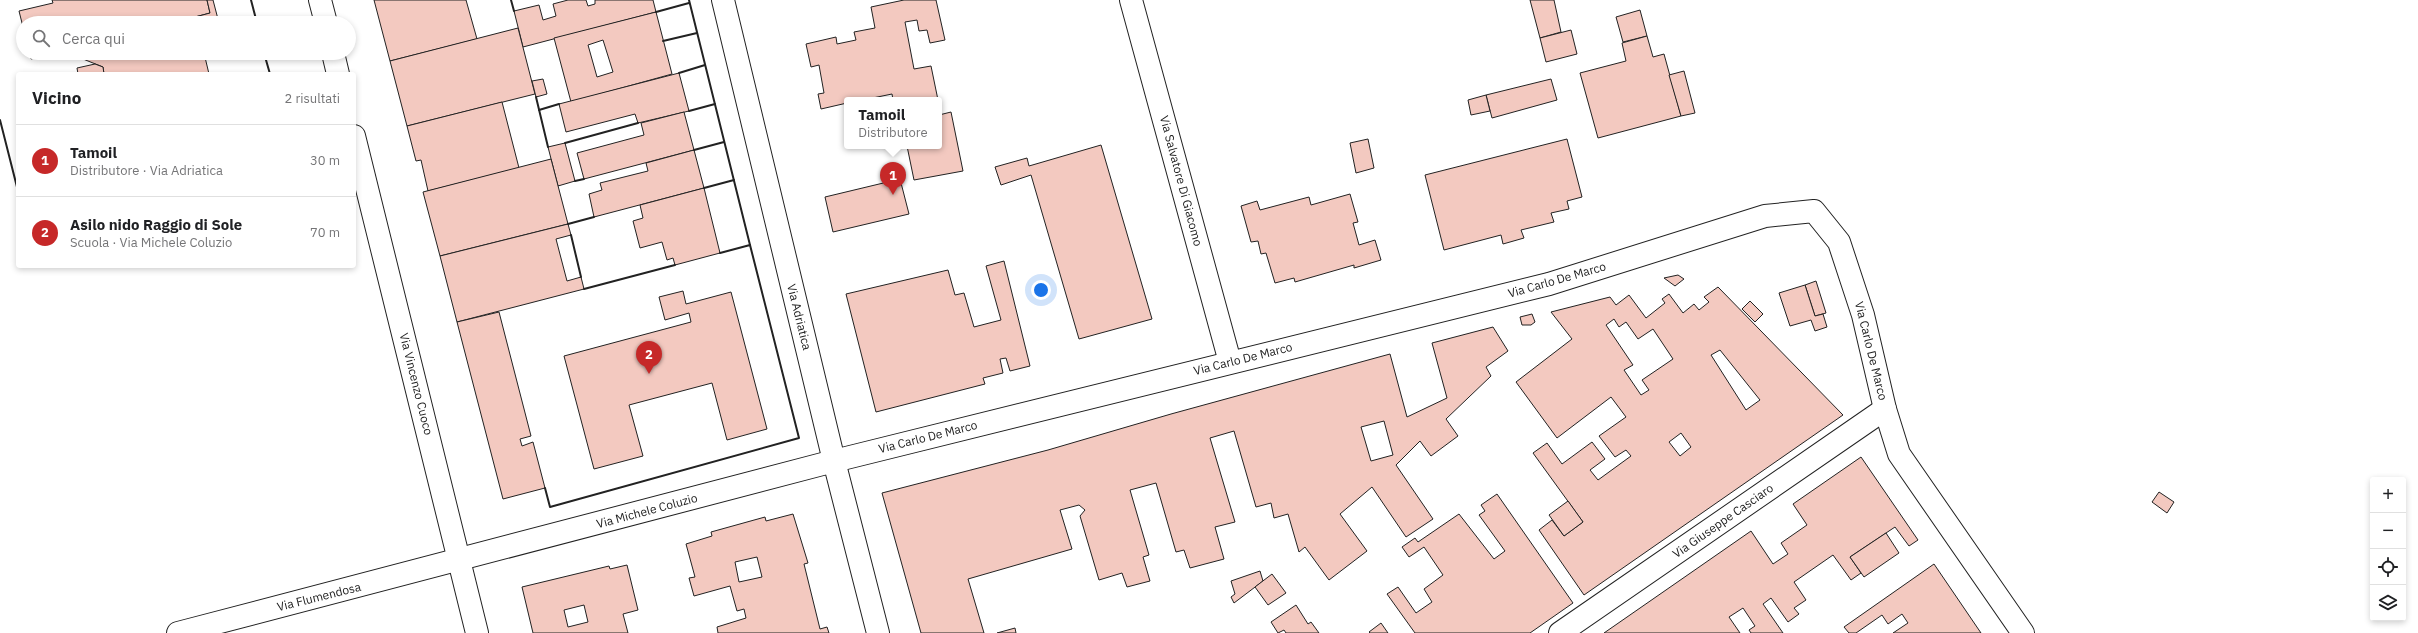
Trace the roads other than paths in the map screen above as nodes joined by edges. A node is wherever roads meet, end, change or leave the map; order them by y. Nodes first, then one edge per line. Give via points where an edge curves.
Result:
1 (320, 0) edge
2 (723, 0) edge
3 (1131, 0) edge
4 (324, 16) edge
5 (335, 60) edge
6 (338, 72) edge
7 (356, 144) edge
8 (1230, 362) junction
9 (1885, 409) junction
10 (834, 461) junction
11 (460, 560) junction
12 (178, 633) edge
13 (477, 633) edge
14 (878, 633) edge
15 (1560, 633) edge
16 (2023, 633) edge

1 - 4 street
2 - 10 street, Via Adriatica
3 - 8 street, Via Salvatore Di Giacomo
5 - 6 street
7 - 11 street, Via Vincenzo Cuoco
8 - 9 street, Via Carlo De Marco via 1549,284 1765,216 1814,211 1839,242 1863,315
8 - 10 street, Via Carlo De Marco
9 - 15 street, Via Giuseppe Casciaro
9 - 16 street, Via Carlo De Marco via 1899,454
10 - 11 street, Via Michele Coluzio
10 - 14 street, Via Adriatica
11 - 12 street, Via Flumendosa
11 - 13 street, Via Vincenzo Cuoco

